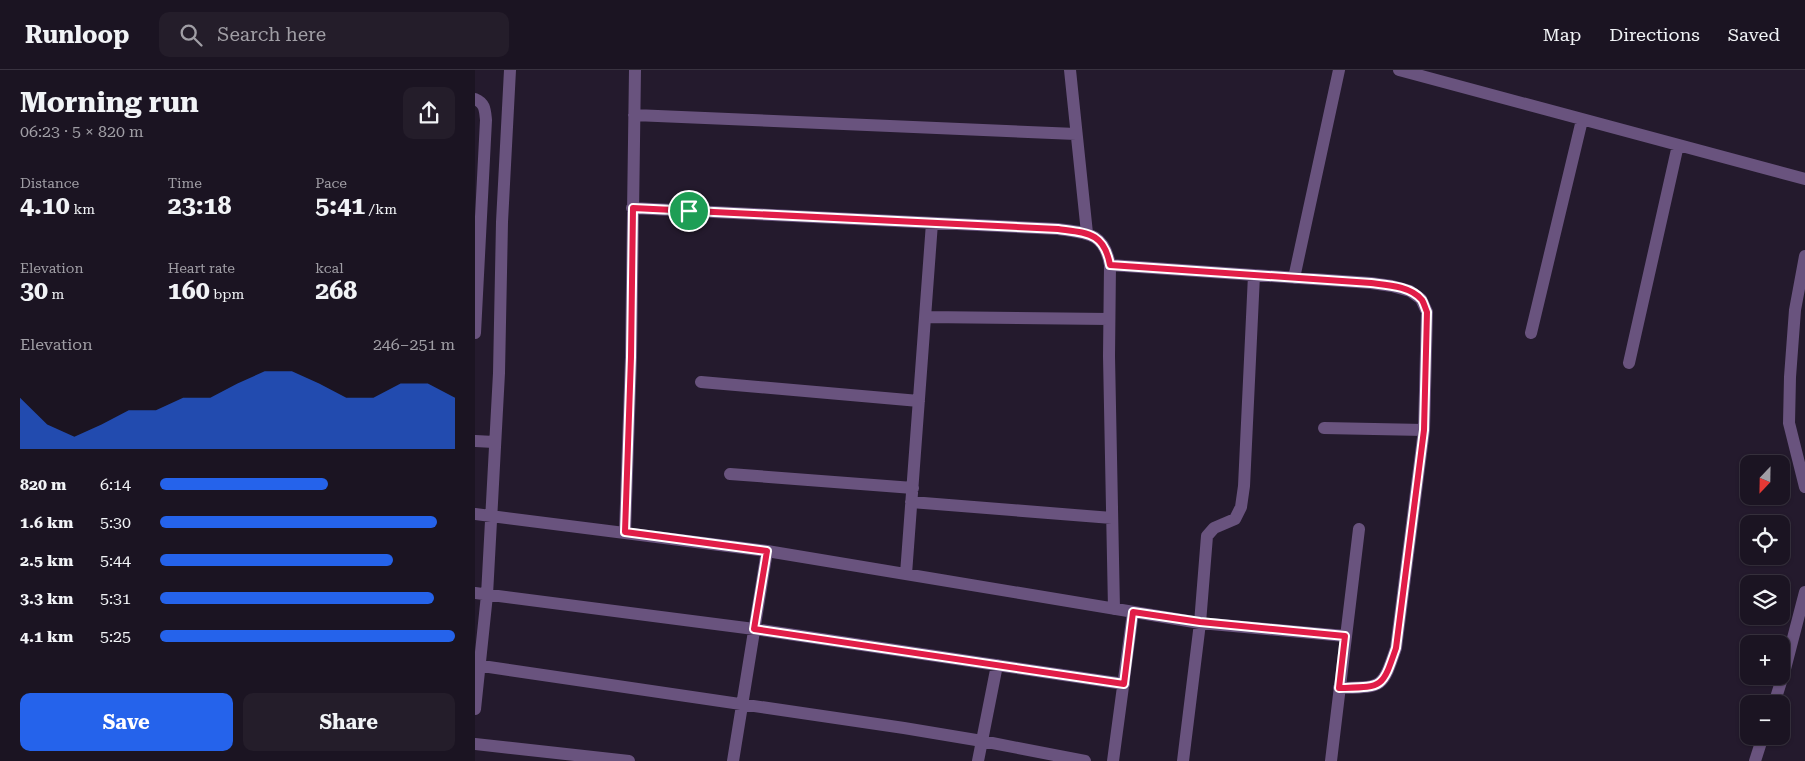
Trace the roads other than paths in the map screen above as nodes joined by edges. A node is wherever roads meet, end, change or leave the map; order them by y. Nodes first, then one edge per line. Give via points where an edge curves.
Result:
1 (510, 70) edge
2 (635, 70) edge
3 (1070, 70) edge
4 (1339, 70) edge
5 (1399, 70) edge
6 (475, 100) edge
7 (634, 115) junction
8 (1582, 120) junction
9 (1076, 134) junction
10 (1678, 145) junction
11 (1805, 179) edge
12 (633, 208) junction
13 (478, 222) edge
14 (502, 222) junction
15 (932, 222) junction
16 (1087, 233) junction
17 (1805, 256) edge
18 (1110, 265) junction
19 (1254, 275) junction
20 (1295, 278) junction
21 (925, 317) junction
22 (1109, 319) junction
23 (475, 332) edge
24 (1531, 333) dead end
25 (1629, 363) dead end
26 (701, 382) dead end
27 (919, 400) junction
28 (1324, 428) dead end
29 (1424, 430) junction
30 (475, 441) edge
31 (495, 442) junction
32 (730, 474) dead end
33 (1805, 487) edge
34 (913, 488) junction
35 (911, 502) junction
36 (475, 514) edge
37 (491, 514) junction
38 (1112, 518) junction
39 (1359, 529) dead end
40 (625, 532) junction
41 (767, 551) junction
42 (906, 574) junction
43 (1805, 592) edge
44 (481, 594) edge
45 (1114, 608) junction
46 (1133, 612) junction
47 (1200, 622) junction
48 (754, 629) junction
49 (1345, 636) junction
50 (997, 665) junction
51 (477, 666) edge
52 (1124, 684) junction
53 (1339, 688) junction
54 (1777, 695) edge
55 (742, 704) junction
56 (475, 709) edge
57 (982, 740) junction
58 (475, 744) edge
59 (1760, 745) edge
60 (629, 761) edge
61 (733, 761) edge
62 (978, 761) edge
63 (1085, 761) edge
64 (1113, 761) edge
65 (1183, 761) edge
66 (1331, 761) edge
67 (1755, 761) edge

1 - 14 street
2 - 7 street
3 - 9 street
4 - 20 street
5 - 8 street
6 - 13 street via 485,107 486,120
7 - 9 street
7 - 12 street
8 - 10 street
8 - 24 street
9 - 16 street
10 - 11 street
10 - 25 street
12 - 15 street
12 - 40 street
13 - 14 street
13 - 23 street
14 - 31 street
15 - 16 street
15 - 21 street
16 - 18 street via 1102,242
17 - 33 street via 1795,310 1789,423
18 - 19 street
18 - 22 street
19 - 20 street
19 - 47 street via 1241,508 1235,519 1215,528 1207,536
20 - 29 street via 1392,286 1410,291 1421,299 1427,312 1428,331
21 - 22 street
21 - 27 street
22 - 38 street
26 - 27 street
27 - 34 street
28 - 29 street
29 - 53 street via 1396,648 1381,683
30 - 31 street
31 - 37 street
32 - 34 street
34 - 35 street
35 - 38 street
35 - 42 street
36 - 37 street
37 - 40 street
37 - 44 street
38 - 45 street
39 - 49 street
40 - 41 street
41 - 42 street
41 - 48 street
42 - 45 street
43 - 54 street
44 - 48 street
44 - 51 street
45 - 46 street
46 - 47 street
46 - 52 street
47 - 49 street
47 - 65 street
48 - 50 street
48 - 55 street
49 - 53 street
50 - 52 street
50 - 57 street
51 - 55 street
51 - 56 street
52 - 64 street
53 - 66 street
55 - 57 street
55 - 61 street
57 - 62 street
57 - 63 street
58 - 60 street
59 - 67 street

